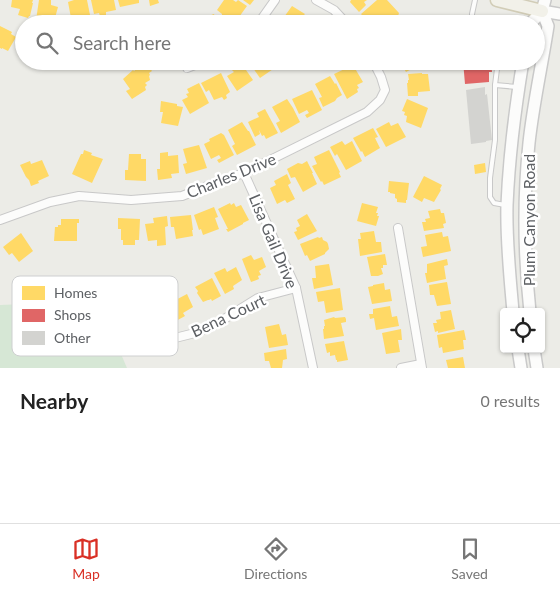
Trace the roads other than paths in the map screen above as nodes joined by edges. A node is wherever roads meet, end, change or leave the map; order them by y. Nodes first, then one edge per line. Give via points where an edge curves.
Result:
1 (275, 0) edge
2 (316, 0) edge
3 (475, 0) edge
4 (497, 0) edge
5 (543, 5) edge
6 (560, 14) edge
7 (264, 15) edge
8 (339, 15) edge
9 (472, 15) edge
10 (545, 44) edge
11 (378, 70) edge
12 (497, 70) edge
13 (522, 70) edge
14 (541, 70) edge
15 (495, 85) junction
16 (519, 88) junction
17 (244, 173) junction
18 (507, 206) junction
19 (0, 220) edge
20 (398, 228) dead end
21 (296, 288) junction
22 (513, 308) edge
23 (530, 308) edge
24 (178, 337) edge
25 (519, 353) edge
26 (535, 353) edge
27 (422, 366) edge
28 (313, 368) edge
29 (401, 368) edge
30 (521, 368) edge
31 (537, 368) edge

1 - 7 street
2 - 8 street
3 - 9 lane
4 - 5 main road
5 - 6 main road
5 - 10 main road, Plum Canyon Road via 548,26
11 - 17 street, Charles Drive via 385,90 367,112
12 - 15 lane
13 - 16 main road, Plum Canyon Road
14 - 23 main road, Plum Canyon Road via 525,190
15 - 16 lane
15 - 18 lane via 490,197 494,203
16 - 18 main road, Plum Canyon Road
17 - 19 street, Charles Drive via 182,196 131,200 79,196 50,202
17 - 21 street, Lisa Gail Drive
18 - 22 main road, Plum Canyon Road
20 - 27 street
21 - 24 street, Bena Court via 258,298 213,326
21 - 28 street, Lisa Gail Drive
25 - 30 main road
26 - 31 main road
27 - 29 street

